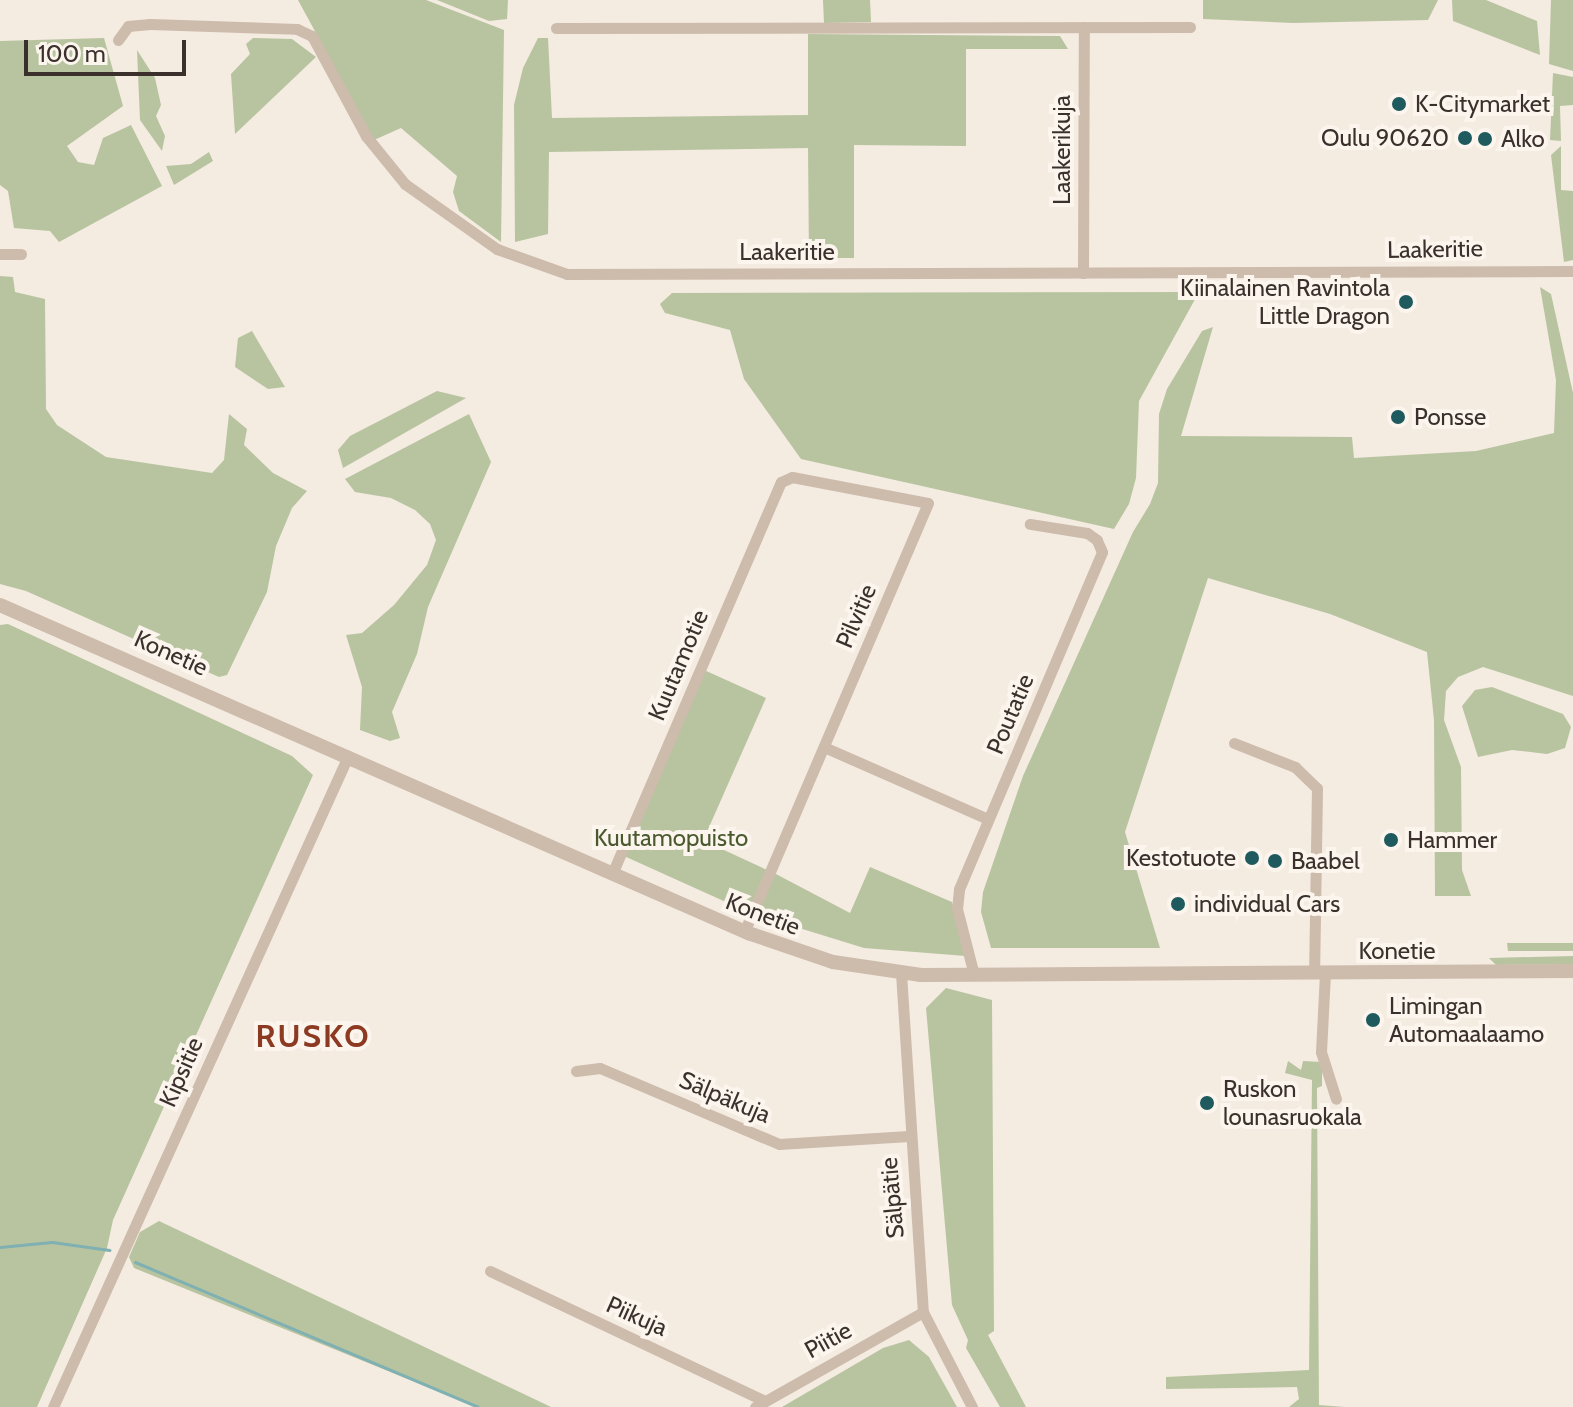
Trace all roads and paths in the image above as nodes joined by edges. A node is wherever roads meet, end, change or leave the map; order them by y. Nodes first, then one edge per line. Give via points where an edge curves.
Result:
1 (1084, 27) junction
2 (1190, 27) dead end
3 (556, 28) dead end
4 (118, 40) dead end
5 (0, 254) edge
6 (21, 254) dead end
7 (1573, 271) edge
8 (1083, 273) junction
9 (789, 477) joint
10 (1030, 524) dead end
11 (0, 605) edge
12 (1234, 743) dead end
13 (824, 747) junction
14 (348, 756) junction
15 (988, 819) junction
16 (612, 874) junction
17 (744, 932) junction
18 (1573, 971) edge
19 (901, 973) junction
20 (1320, 973) junction
21 (974, 975) junction
22 (576, 1071) dead end
23 (1336, 1099) dead end
24 (909, 1136) junction
25 (490, 1271) dead end
26 (923, 1312) junction
27 (760, 1404) edge
28 (53, 1407) edge
29 (972, 1407) edge

1 - 2 street
1 - 3 street
1 - 8 street, Laakerikuja
4 - 8 street, Laakeritie via 128,26 150,24 297,29 312,36 366,136 405,184 497,249 567,274
5 - 6 street
7 - 8 street, Laakeritie
9 - 13 street, Pilvitie via 928,503
9 - 16 street, Kuutamotie via 777,487
10 - 15 street, Poutatie via 1087,533 1102,552
11 - 14 street, Konetie
12 - 20 street via 1295,767 1317,788
13 - 15 street
13 - 17 street, Pilvitie
14 - 16 street, Konetie
14 - 28 street, Kipsitie
15 - 21 street, Poutatie via 956,903
16 - 17 street, Konetie
17 - 19 street, Konetie via 833,962
18 - 20 street, Konetie
19 - 21 street, Konetie
19 - 24 street, Sälpätie
20 - 21 street, Konetie
20 - 23 street via 1321,1052
22 - 24 street, Sälpäkuja via 600,1068 779,1144
24 - 26 street, Sälpätie
25 - 27 street, Piikuja
26 - 27 street, Piitie
26 - 29 street, Sälpätie

